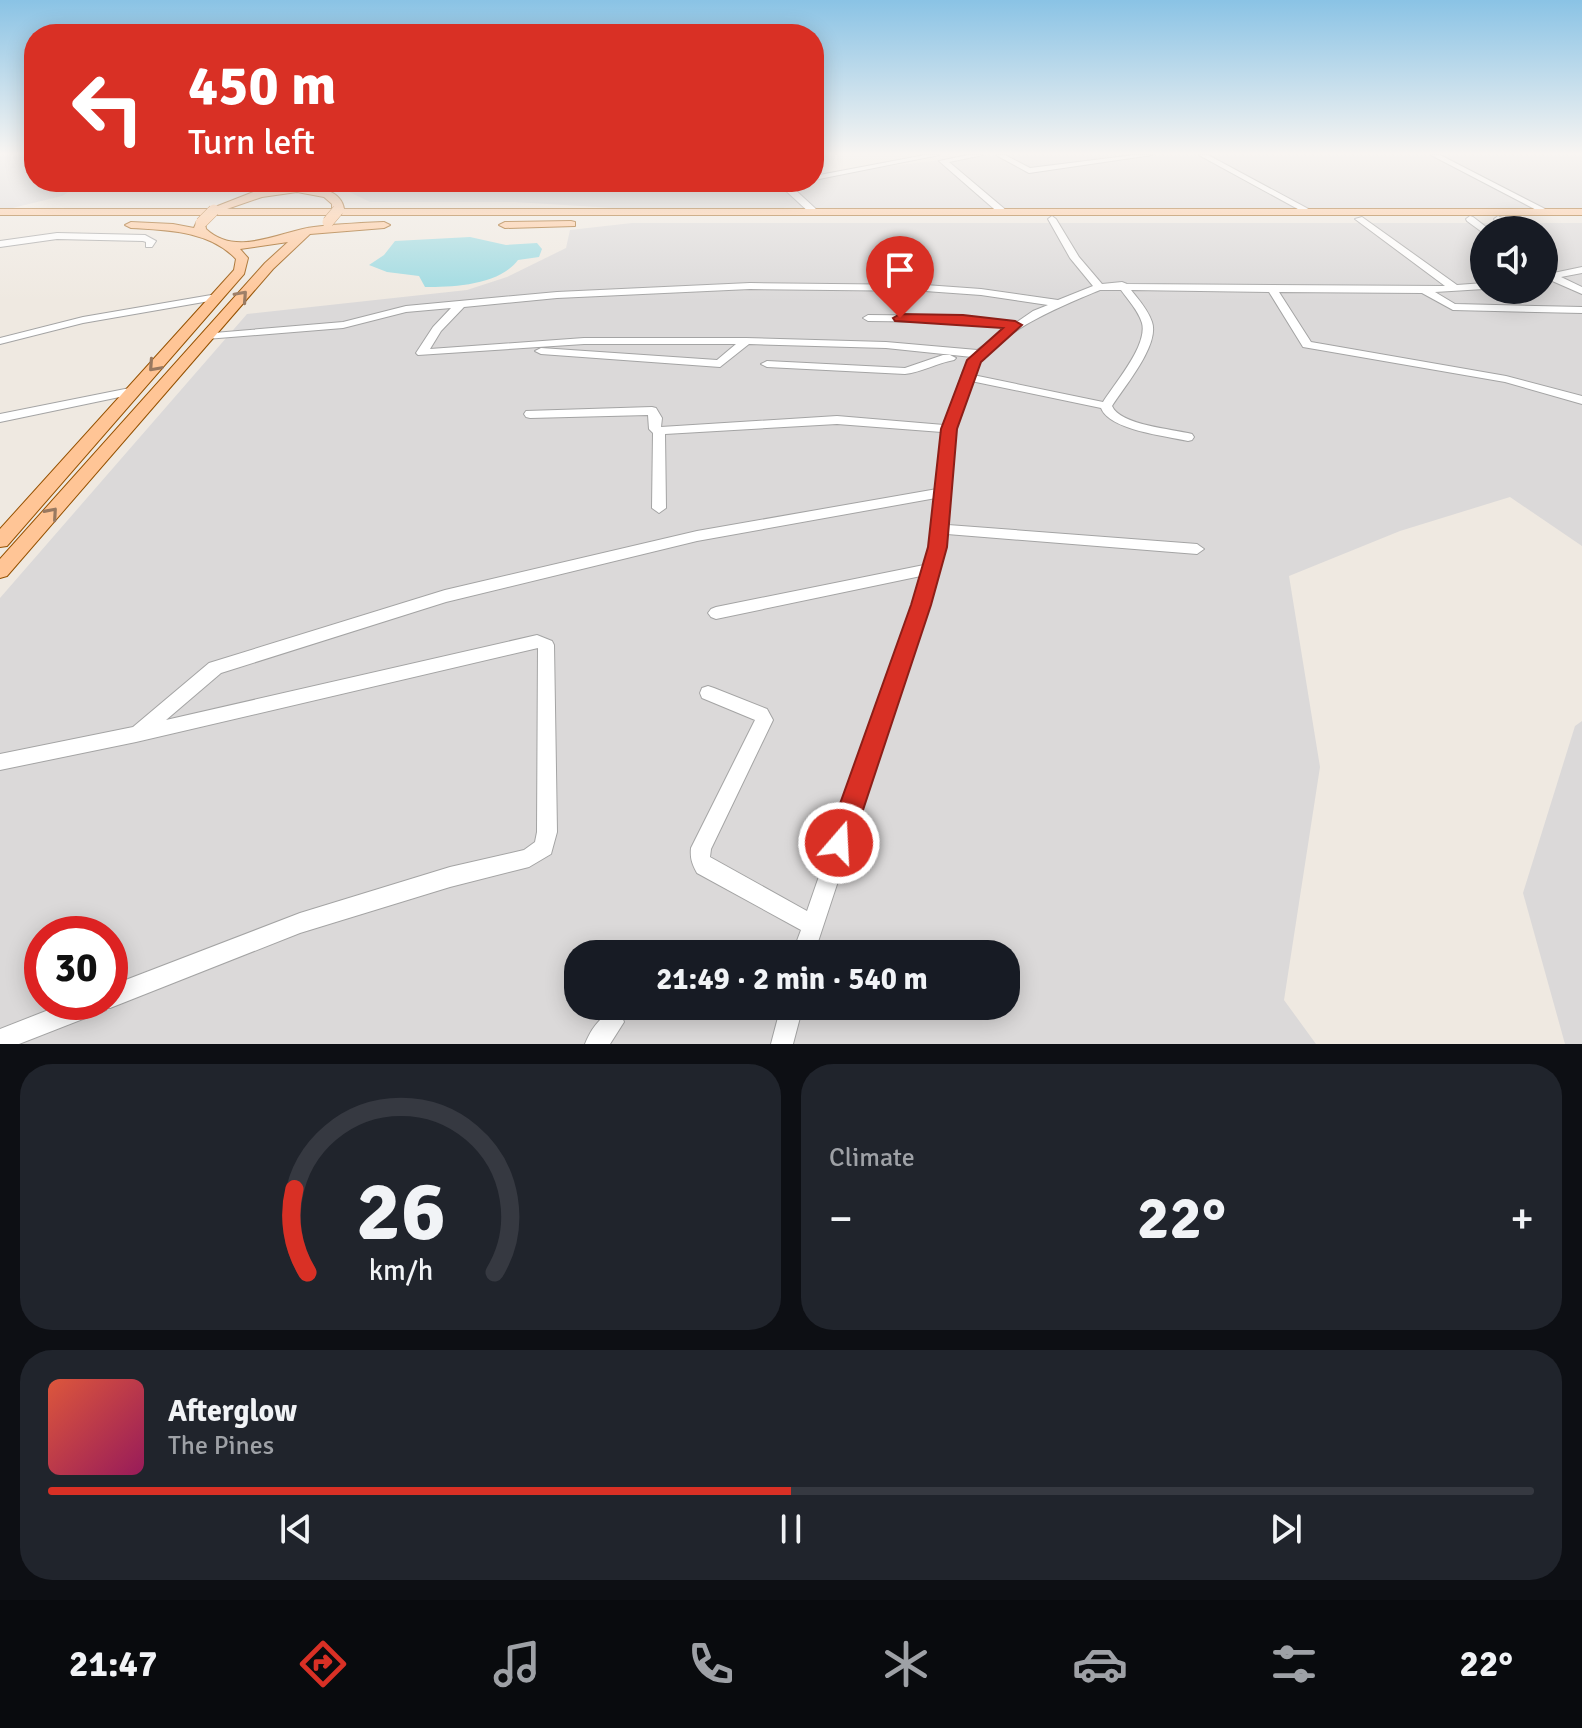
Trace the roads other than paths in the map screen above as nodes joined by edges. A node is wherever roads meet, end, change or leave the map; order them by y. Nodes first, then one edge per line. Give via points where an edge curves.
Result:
1 (218, 204) edge
2 (227, 204) edge
3 (336, 204) edge
4 (805, 204) edge
5 (993, 204) edge
6 (1294, 204) edge
7 (1531, 204) edge
8 (338, 206) junction
9 (0, 210) edge
10 (814, 212) junction
11 (1310, 212) junction
12 (1547, 212) junction
13 (1582, 212) edge
14 (1004, 213) junction
15 (624, 215) junction
16 (1558, 218) edge
17 (1582, 218) edge
18 (1052, 219) junction
19 (1359, 219) junction
20 (1470, 219) edge
21 (0, 222) edge
22 (201, 228) junction
23 (308, 232) junction
24 (228, 243) junction
25 (0, 244) edge
26 (149, 245) dead end
27 (1582, 270) edge
28 (1558, 275) edge
29 (1558, 281) edge
30 (1122, 285) junction
31 (1099, 287) junction
32 (1470, 287) edge
33 (1455, 288) junction
34 (1273, 290) junction
35 (1424, 290) junction
36 (1582, 291) edge
37 (217, 297) junction
38 (1061, 303) junction
39 (459, 306) junction
40 (1582, 310) edge
41 (868, 318) dead end
42 (1015, 325) junction
43 (206, 336) junction
44 (0, 341) edge
45 (746, 341) junction
46 (533, 346) junction
47 (977, 357) junction
48 (767, 364) dead end
49 (967, 377) junction
50 (130, 392) junction
51 (1582, 400) edge
52 (1106, 406) junction
53 (530, 414) dead end
54 (0, 418) edge
55 (949, 429) junction
56 (659, 431) junction
57 (1188, 437) dead end
58 (943, 492) junction
59 (659, 508) dead end
60 (941, 529) junction
61 (0, 541) edge
62 (1197, 549) dead end
63 (931, 569) junction
64 (0, 571) edge
65 (716, 613) dead end
66 (708, 693) dead end
67 (136, 734) junction
68 (0, 762) edge
69 (811, 924) junction
70 (807, 940) edge
71 (128, 990) edge
72 (52, 1020) edge
73 (788, 1020) edge
74 (613, 1022) dead end
75 (0, 1040) edge
76 (596, 1044) edge
77 (782, 1044) edge

1 - 9 main road
2 - 22 main road, bridge via 214,210
3 - 8 main road
4 - 10 street
5 - 14 street
6 - 11 street
7 - 12 street
8 - 15 main road via 555,207
8 - 23 main road, bridge via 328,222
9 - 15 main road
10 - 14 main road
10 - 15 main road
11 - 12 main road
11 - 14 main road
12 - 13 main road
15 - 18 main road
15 - 21 main road
15 - 23 main road via 565,225 362,225
16 - 17 main road
18 - 19 main road
18 - 31 street
19 - 20 main road
19 - 33 street
21 - 22 main road
22 - 24 main road via 210,239
23 - 24 main road via 263,243
43 -> 23 main road via 269,266
24 - 37 main road via 242,263
25 - 26 street via 76,236 145,238
27 - 28 street
29 - 36 street
30 - 31 street
30 - 34 street
30 - 52 street via 1149,329
31 - 38 street
32 - 33 street
33 - 35 street
34 - 35 street
34 - 51 street via 1307,345 1506,379
35 - 40 street via 1453,307
37 - 44 street via 83,320
37 -> 50 main road
38 - 39 street via 939,289 775,286 557,295
38 - 42 street
39 - 43 street via 406,309 343,325
39 - 46 street via 422,353
41 - 42 street
42 - 47 street
64 -> 43 main road
45 - 46 street
45 - 46 street via 725,363 714,365 546,353
45 - 47 street via 886,345
47 - 48 street via 935,358 905,371
47 - 49 street
49 - 52 street
49 - 55 street
50 - 54 street
50 - 61 main road
52 - 57 street via 1115,420
53 - 56 street via 652,411
55 - 56 street via 837,420
55 - 58 street
56 - 59 street
58 - 60 street
58 - 67 street via 697,536 445,596 341,627 215,668
60 - 62 street
60 - 63 street
63 - 65 street
63 - 69 street
66 - 69 street via 761,714 764,720 700,859 704,866
67 - 68 street
67 - 71 street via 522,644 546,645 544,847 518,861 300,923
69 - 70 street
72 - 75 street
73 - 77 street
74 - 76 street

